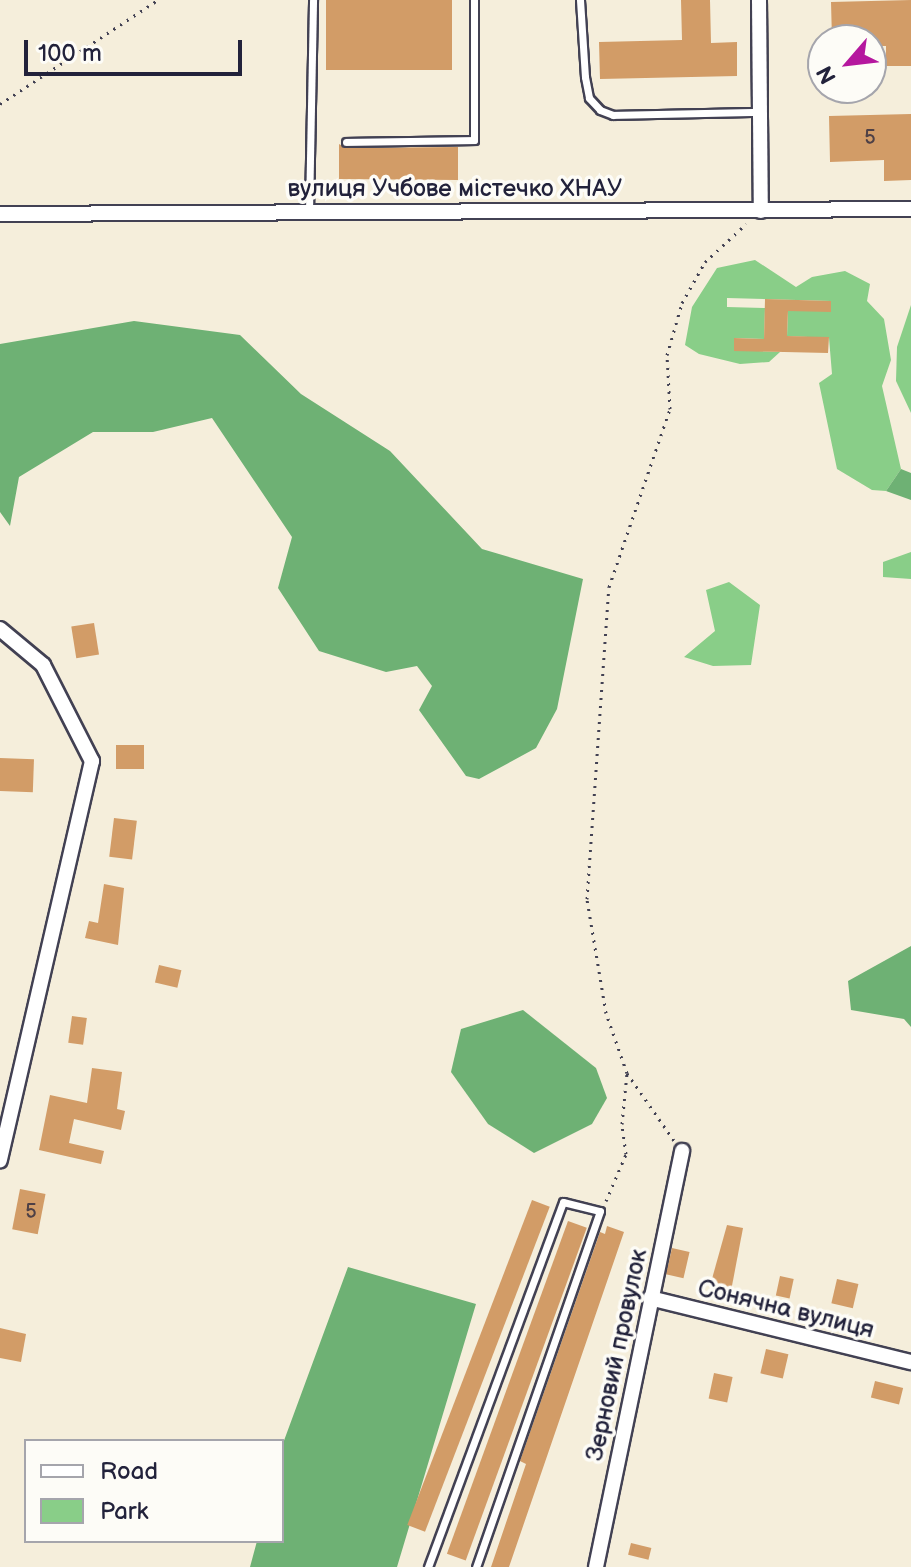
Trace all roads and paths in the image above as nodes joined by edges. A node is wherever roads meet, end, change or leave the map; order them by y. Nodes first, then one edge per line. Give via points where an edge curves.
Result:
1 (158, 0) edge
2 (313, 0) edge
3 (474, 0) edge
4 (580, 0) edge
5 (759, 0) edge
6 (0, 104) edge
7 (760, 112) junction
8 (346, 142) dead end
9 (911, 209) edge
10 (309, 211) junction
11 (761, 211) junction
12 (0, 214) edge
13 (0, 629) edge
14 (627, 1073) junction
15 (682, 1151) joint
16 (0, 1161) edge
17 (600, 1211) junction
18 (650, 1298) junction
19 (911, 1362) edge
20 (428, 1567) edge
21 (476, 1567) edge
22 (596, 1567) edge

1 - 6 path
2 - 10 lane
3 - 8 lane via 474,140
4 - 7 lane via 585,77 589,98 600,110 613,115
5 - 7 street
7 - 11 street
9 - 11 street, вулиця Учбове містечко ХНАУ
10 - 11 street, вулиця Учбове містечко ХНАУ
10 - 12 street, вулиця Учбове містечко ХНАУ
11 - 14 path via 705,262 682,303 667,355 670,409 609,587 587,899 606,1013
13 - 16 street via 43,665 92,761
14 - 15 path
14 - 17 path via 622,1124 626,1154
15 - 18 street, Зерновий провулок
17 - 20 lane via 563,1202
17 - 21 lane
18 - 19 street, Сонячна вулиця
18 - 22 street, Зерновий провулок

